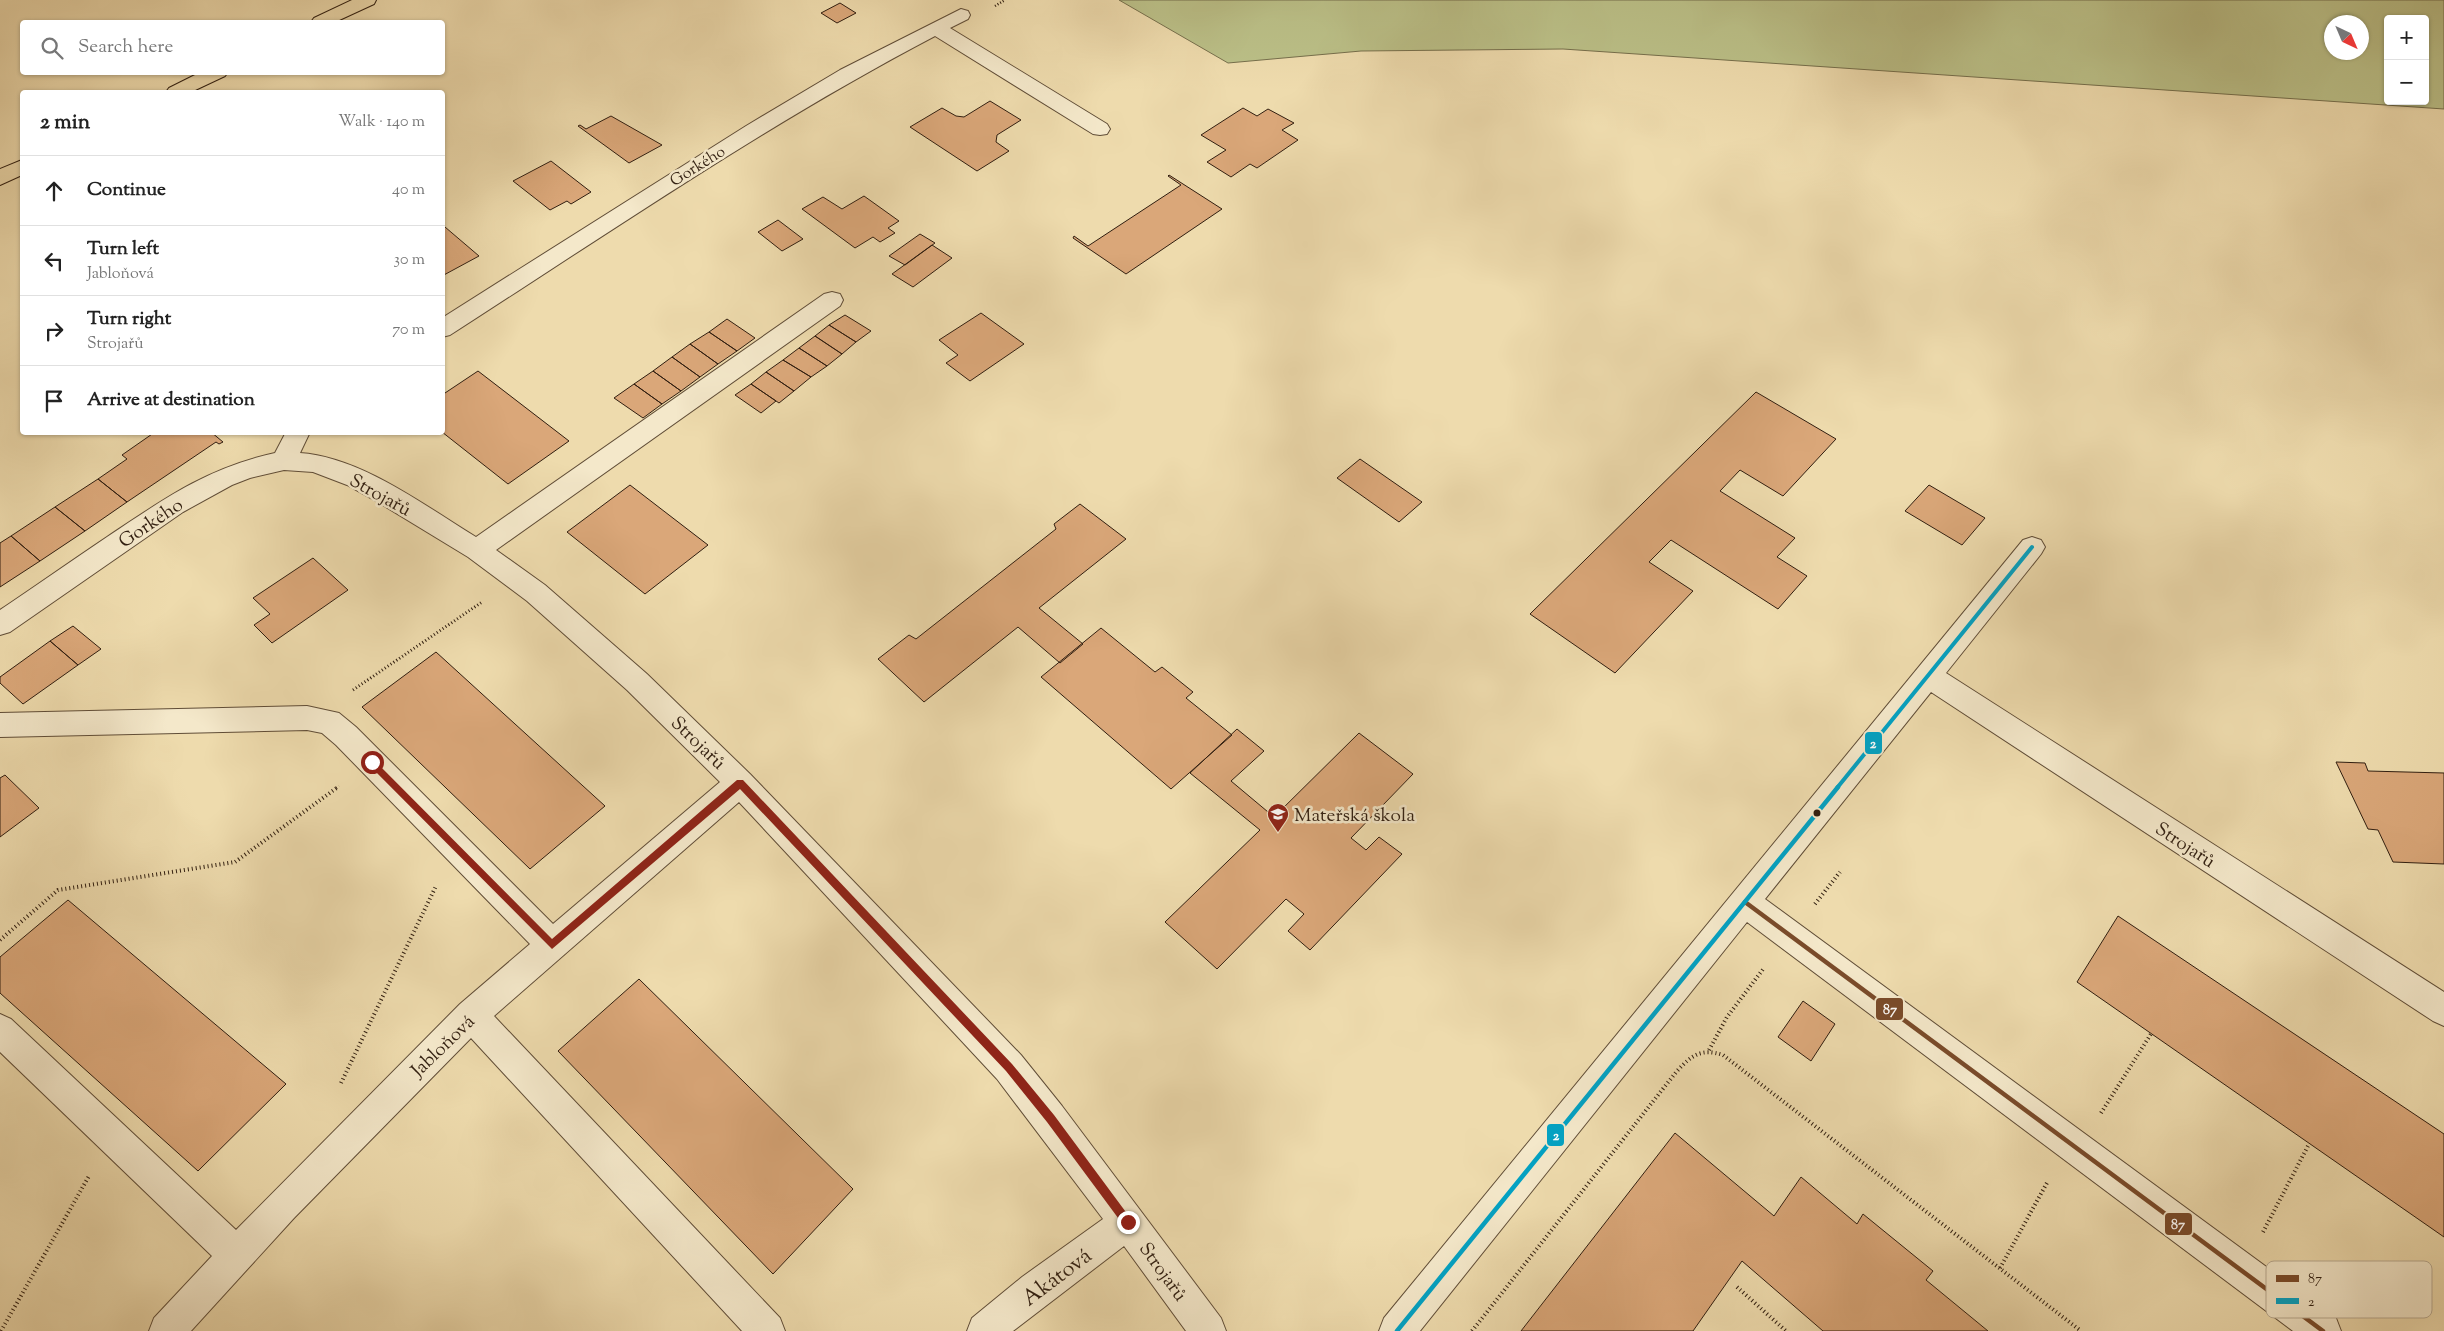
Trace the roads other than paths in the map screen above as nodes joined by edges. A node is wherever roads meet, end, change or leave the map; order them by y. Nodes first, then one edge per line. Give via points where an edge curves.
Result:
1 (367, 0) edge
2 (961, 15) dead end
3 (325, 20) edge
4 (936, 28) junction
5 (212, 75) edge
6 (180, 90) edge
7 (1100, 129) dead end
8 (20, 168) edge
9 (0, 178) edge
10 (832, 300) dead end
11 (445, 327) edge
12 (297, 435) edge
13 (284, 461) junction
14 (2032, 548) dead end
15 (477, 550) junction
16 (0, 624) edge
17 (1928, 676) junction
18 (0, 725) edge
19 (740, 783) junction
20 (1745, 902) junction
21 (552, 945) junction
22 (2444, 1010) edge
23 (471, 1016) junction
24 (0, 1030) edge
25 (1128, 1222) junction
26 (237, 1255) junction
27 (2266, 1289) edge
28 (2305, 1318) edge
29 (167, 1331) edge
30 (767, 1331) edge
31 (985, 1331) edge
32 (1208, 1331) edge
33 (1397, 1331) edge
34 (2323, 1331) edge

1 - 3 main road
2 - 4 street, Gorkého
4 - 7 street
4 - 11 street, Gorkého via 847,74 753,130
5 - 6 main road
8 - 9 main road
10 - 15 street
12 - 13 street
13 - 15 street, Strojařů via 314,463 356,478
13 - 16 street, Gorkého via 246,469 198,490
14 - 17 street
15 - 19 street, Strojařů via 536,593 637,682
17 - 20 street
17 - 22 street, Strojařů
18 - 21 street via 308,718 329,722
19 - 21 street, Jabloňová
19 - 25 street, Strojařů via 1009,1067
20 - 27 street
20 - 33 street
21 - 23 street, Jabloňová
23 - 26 street, Jabloňová
23 - 30 street
24 - 26 street
25 - 31 street, Akátová
25 - 32 street, Strojařů
26 - 29 street, Jabloňová
28 - 34 street

